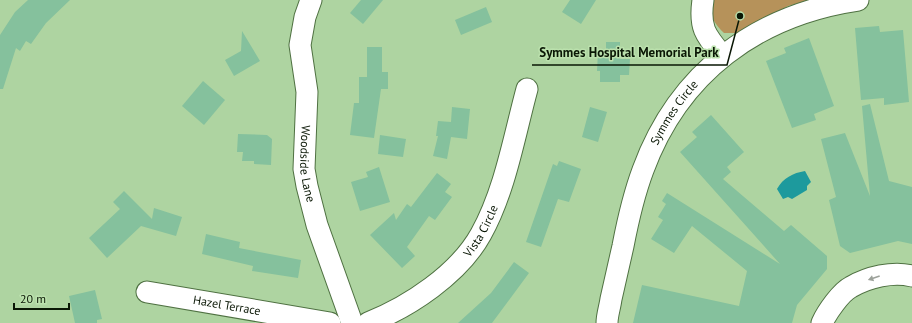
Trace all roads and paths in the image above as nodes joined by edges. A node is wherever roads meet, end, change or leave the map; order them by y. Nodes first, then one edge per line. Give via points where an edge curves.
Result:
1 (311, 0) edge
2 (703, 0) edge
3 (858, 0) edge
4 (722, 55) junction
5 (527, 89) dead end
6 (912, 276) edge
7 (147, 292) dead end
8 (330, 323) edge
9 (352, 323) edge
10 (368, 323) edge
11 (607, 323) edge
12 (822, 323) edge

1 - 9 street, Woodside Lane via 300,45 307,92 304,169 306,186
2 - 4 street via 701,18 705,31
3 - 4 street, Symmes Circle via 793,15
4 - 11 street, Symmes Circle via 689,89 664,127 644,169 628,219
5 - 10 street, Vista Circle via 499,191 473,247 456,266 418,297
6 -> 12 street via 878,276 850,287 827,312
7 - 8 street, Hazel Terrace

